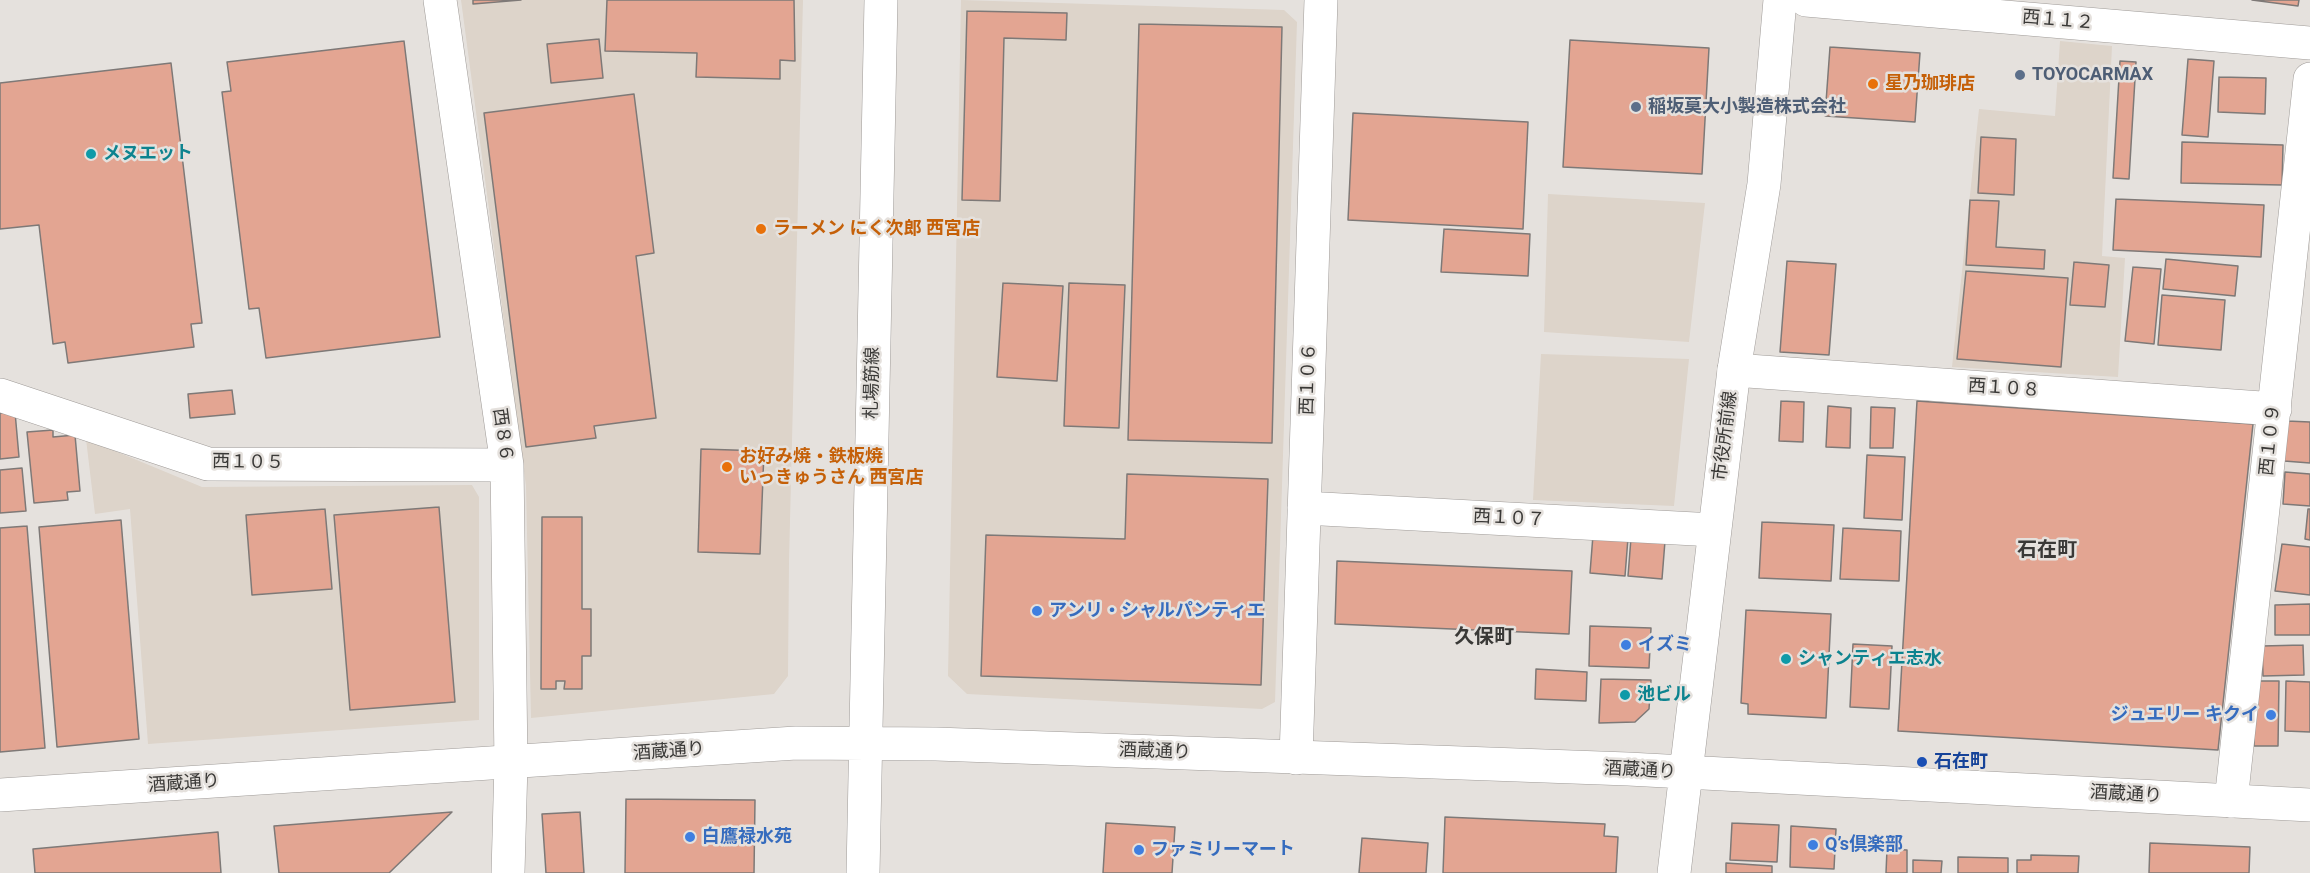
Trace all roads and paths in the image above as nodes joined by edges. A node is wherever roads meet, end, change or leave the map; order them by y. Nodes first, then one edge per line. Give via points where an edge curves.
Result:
1 (440, 0) edge
2 (882, 0) edge
3 (1321, 0) edge
4 (1780, 0) edge
5 (1806, 0) edge
6 (2129, 14) edge
7 (2310, 43) edge
8 (2310, 79) edge
9 (2302, 236) edge
10 (1734, 370) junction
11 (0, 395) edge
12 (2274, 409) junction
13 (507, 465) junction
14 (1304, 508) junction
15 (1714, 530) junction
16 (866, 743) junction
17 (1296, 758) junction
18 (511, 763) junction
19 (1684, 773) junction
20 (0, 795) edge
21 (2231, 801) junction
22 (2310, 805) edge
23 (508, 873) edge
24 (862, 873) edge
25 (1674, 873) edge

1 - 13 street, 西８６
2 - 16 street, 札場筋線
3 - 14 street, 西１０６
4 - 10 street, 市役所前線 via 1764,184
5 - 6 street, 西１１２
6 - 7 street, 西１１２
8 - 9 street, 西１０９
9 - 12 street, 西１０９
10 - 12 street, 西１０８
10 - 15 street, 市役所前線
11 - 13 street, 西１０５ via 208,464
12 - 21 street, 西１０９
13 - 18 street, 西８６
14 - 15 street, 西１０７
14 - 17 street, 西１０６
15 - 19 street, 市役所前線
16 - 17 street, 酒蔵通り
16 - 18 street, 酒蔵通り via 796,743
16 - 24 street, 札場筋線
17 - 19 street, 酒蔵通り
18 - 20 street, 酒蔵通り
18 - 23 street, 西８６
19 - 21 street, 酒蔵通り
19 - 25 street, 市役所前線
21 - 22 street, 酒蔵通り

